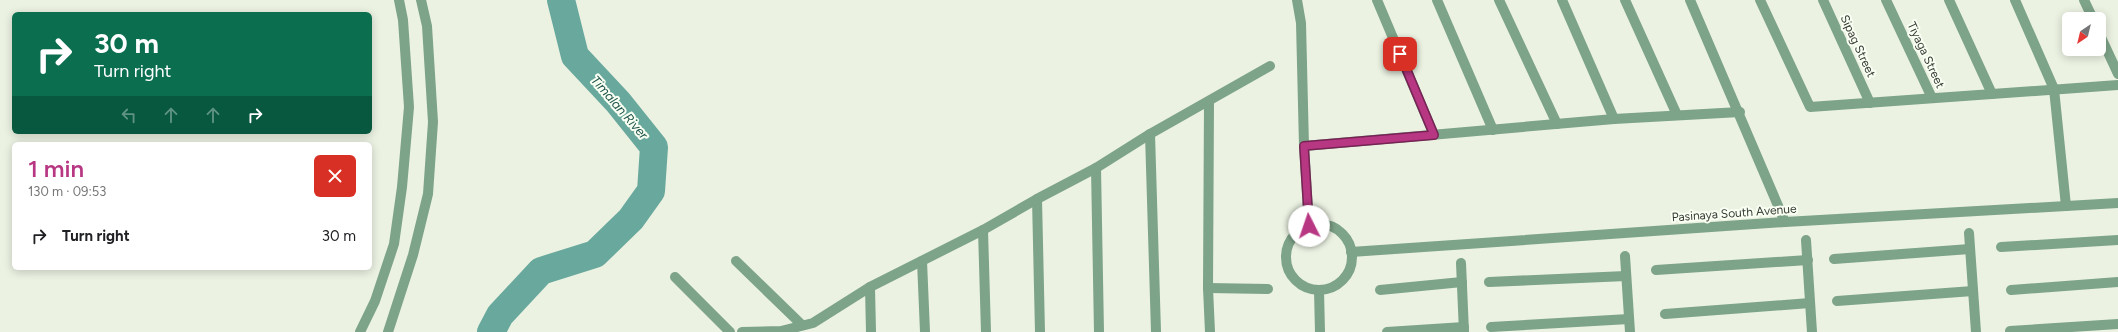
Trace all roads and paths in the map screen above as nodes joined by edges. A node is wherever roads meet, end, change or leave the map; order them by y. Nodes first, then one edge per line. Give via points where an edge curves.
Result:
1 (399, 0) edge
2 (421, 0) edge
3 (1298, 0) edge
4 (1376, 0) edge
5 (1437, 0) edge
6 (1499, 0) edge
7 (1562, 0) edge
8 (1625, 0) edge
9 (1690, 0) edge
10 (1760, 0) edge
11 (1823, 0) edge
12 (1886, 0) edge
13 (1949, 0) edge
14 (2015, 0) edge
15 (2084, 0) edge
16 (2090, 12) edge
17 (2106, 48) edge
18 (1270, 66) dead end
19 (2118, 74) edge
20 (2118, 85) edge
21 (2054, 90) junction
22 (1992, 94) junction
23 (1932, 98) junction
24 (1209, 102) junction
25 (1870, 103) junction
26 (1740, 112) junction
27 (1677, 116) junction
28 (1614, 119) junction
29 (1557, 124) junction
30 (1492, 130) junction
31 (1150, 134) junction
32 (1434, 135) junction
33 (1304, 146) junction
34 (1096, 168) junction
35 (1037, 199) junction
36 (2118, 202) edge
37 (2066, 206) junction
38 (1785, 222) junction
39 (1309, 226) junction
40 (983, 230) junction
41 (1969, 234) dead end
42 (1806, 240) dead end
43 (2118, 240) edge
44 (2001, 247) dead end
45 (1970, 248) junction
46 (1351, 252) junction
47 (1625, 256) dead end
48 (1834, 259) dead end
49 (1808, 260) junction
50 (736, 261) dead end
51 (922, 261) junction
52 (1461, 263) dead end
53 (1656, 270) dead end
54 (1626, 276) junction
55 (675, 277) dead end
56 (1462, 282) junction
57 (1489, 282) dead end
58 (2118, 282) edge
59 (870, 287) junction
60 (1208, 288) junction
61 (1268, 289) dead end
62 (1319, 290) junction
63 (1380, 290) dead end
64 (2011, 290) dead end
65 (1973, 291) junction
66 (1837, 301) dead end
67 (1810, 303) junction
68 (1665, 314) dead end
69 (1629, 319) junction
70 (2118, 324) edge
71 (802, 325) junction
72 (813, 327) edge
73 (1491, 327) dead end
74 (1464, 329) edge
75 (2010, 331) edge
76 (360, 332) edge
77 (388, 332) edge
78 (730, 332) edge
79 (742, 332) edge
80 (758, 332) edge
81 (871, 332) edge
82 (925, 332) edge
83 (986, 332) edge
84 (1040, 332) edge
85 (1099, 332) edge
86 (1156, 332) edge
87 (1210, 332) edge
88 (1320, 332) edge
89 (1387, 332) edge
90 (1630, 332) edge
91 (1812, 332) edge
92 (1976, 332) edge

1 - 76 street via 403,20 409,107 402,187 394,244 375,300
2 - 77 street via 428,26 433,122 428,194 413,255
3 - 33 street via 1301,23
4 - 32 street
5 - 30 street
6 - 29 street
7 - 28 street
8 - 27 street
9 - 26 street
10 - 25 street via 1810,107
11 - 25 street, Sipag Street
12 - 23 street, Tiyaga Street
13 - 22 street
14 - 21 street
15 - 16 street
17 - 19 street
18 - 24 street
20 - 21 street
21 - 22 street
21 - 37 street
22 - 23 street
23 - 25 street
24 - 31 street
24 - 60 street
26 - 27 street
26 - 38 street
27 - 28 street
28 - 29 street
29 - 30 street
30 - 32 street
31 - 34 street
31 - 86 street
32 - 33 street
33 - 39 street
34 - 35 street
34 - 85 street
35 - 40 street
35 - 84 street
36 - 37 street, Pasinaya South Avenue
37 - 38 street, Pasinaya South Avenue
38 - 46 street, Pasinaya South Avenue
39 - 46 street via 1326,225 1334,228 1346,239
39 - 62 street via 1291,241 1286,257 1287,265 1299,283
40 - 51 street
40 - 83 street
41 - 45 street
42 - 49 street
43 - 44 street
45 - 48 street
45 - 65 street
46 - 62 street via 1352,262 1345,276 1334,286
47 - 54 street
49 - 53 street
49 - 67 street
50 - 71 street
51 - 59 street
51 - 82 street
52 - 56 street
54 - 57 street
54 - 69 street
55 - 78 street
56 - 63 street
56 - 74 street
58 - 64 street
59 - 72 street
59 - 81 street
60 - 61 street
60 - 87 street
62 - 88 street
65 - 66 street
65 - 92 street
67 - 68 street
67 - 91 street
69 - 73 street
69 - 90 street
70 - 75 street
71 - 72 street
71 - 80 street via 781,331
74 - 89 street
79 - 80 street

